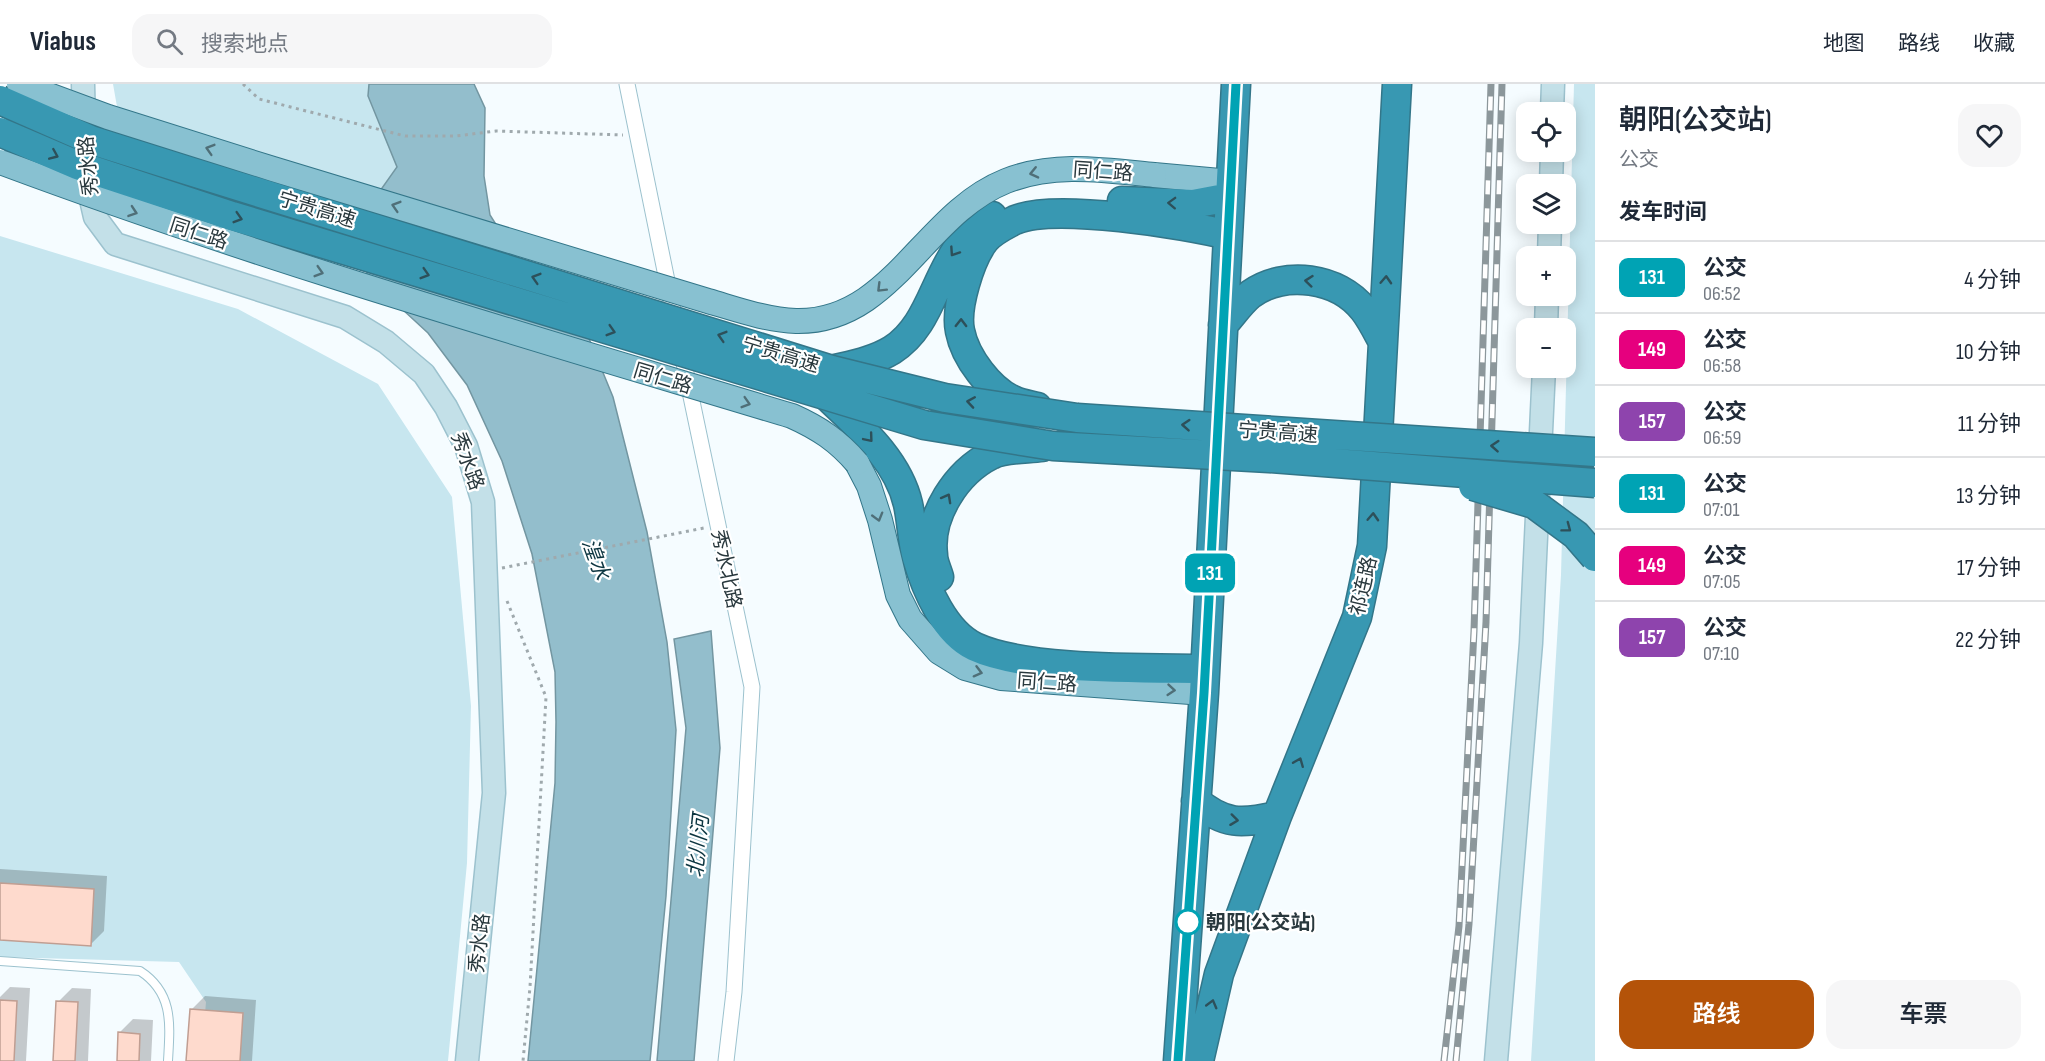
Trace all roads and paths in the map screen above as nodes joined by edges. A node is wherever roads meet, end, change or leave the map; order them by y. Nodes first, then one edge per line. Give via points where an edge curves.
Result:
1 (19, 84) edge
2 (83, 84) edge
3 (243, 84) edge
4 (627, 84) edge
5 (1236, 84) edge
6 (1396, 84) edge
7 (1553, 84) edge
8 (0, 100) edge
9 (1552, 102) edge
10 (0, 132) edge
11 (638, 135) junction
12 (0, 162) edge
13 (1230, 189) junction
14 (1228, 235) junction
15 (1223, 325) junction
16 (1383, 342) junction
17 (1544, 378) edge
18 (830, 383) junction
19 (1077, 418) junction
20 (1053, 446) junction
21 (1595, 452) edge
22 (1269, 458) junction
23 (1595, 483) edge
24 (717, 525) junction
25 (924, 555) junction
26 (1595, 557) edge
27 (520, 566) dead end
28 (506, 598) dead end
29 (1205, 672) junction
30 (1196, 801) junction
31 (1277, 816) junction
32 (0, 961) edge
33 (168, 1061) edge
34 (467, 1061) edge
35 (523, 1061) edge
36 (726, 1061) edge
37 (1178, 1061) edge
38 (1199, 1061) edge
39 (1496, 1061) edge

13 -> 1 main road, 同仁路, bridge via 1154,175 1066,168 1033,172 979,194 954,214 876,294 855,308 826,318 797,321 708,301 273,169 108,117
2 - 34 street, 秀水路 via 86,182 95,217 115,244 345,317 386,342 424,375 466,446 498,572 494,793
3 - 11 path via 259,99 405,136 496,131
4 - 11 street, 秀水北路
5 - 13 highway
16 -> 6 highway, 祁连路
7 - 9 street
18 -> 8 highway, 宁贵高速, bridge via 91,140
10 -> 18 highway, 宁贵高速, bridge via 76,165 232,216
11 - 24 street, 秀水北路
12 -> 29 main road, 同仁路, bridge via 263,254 792,417 819,429 842,445 869,486 898,595 910,620 939,652 965,668 1001,678
13 - 14 highway
13 -> 18 highway via 1193,204 1058,199 1006,207 962,240 945,265 913,331 894,349
14 - 15 highway
19 -> 14 highway, bridge via 1013,401 975,365 960,330 963,293 972,263 986,239 1017,220 1050,214 1194,226
16 -> 15 highway via 1364,309 1343,292 1320,282 1295,279 1271,284 1250,295
15 - 29 highway
31 -> 16 highway, 祁连路 via 1358,617 1372,546
17 - 39 street via 1531,643
19 -> 18 highway, 宁贵高速, bridge
18 - 20 highway, 宁贵高速, bridge via 924,424
18 -> 25 highway via 892,465
21 -> 19 highway, 宁贵高速, bridge
20 - 22 highway, 宁贵高速, bridge
25 -> 20 highway, bridge via 948,495 967,471 993,454
22 - 23 highway, 宁贵高速, bridge
22 -> 26 highway, bridge via 1472,486 1534,504 1576,535
24 - 27 path
24 - 36 street, 秀水北路 via 752,687 734,992
25 - 29 highway via 959,615 1002,643
28 - 35 path via 546,697
29 - 30 highway
30 -> 31 highway via 1229,821
30 - 37 highway
38 -> 31 highway, 祁连路 via 1219,974
32 - 33 lane via 140,970 163,993 170,1015

